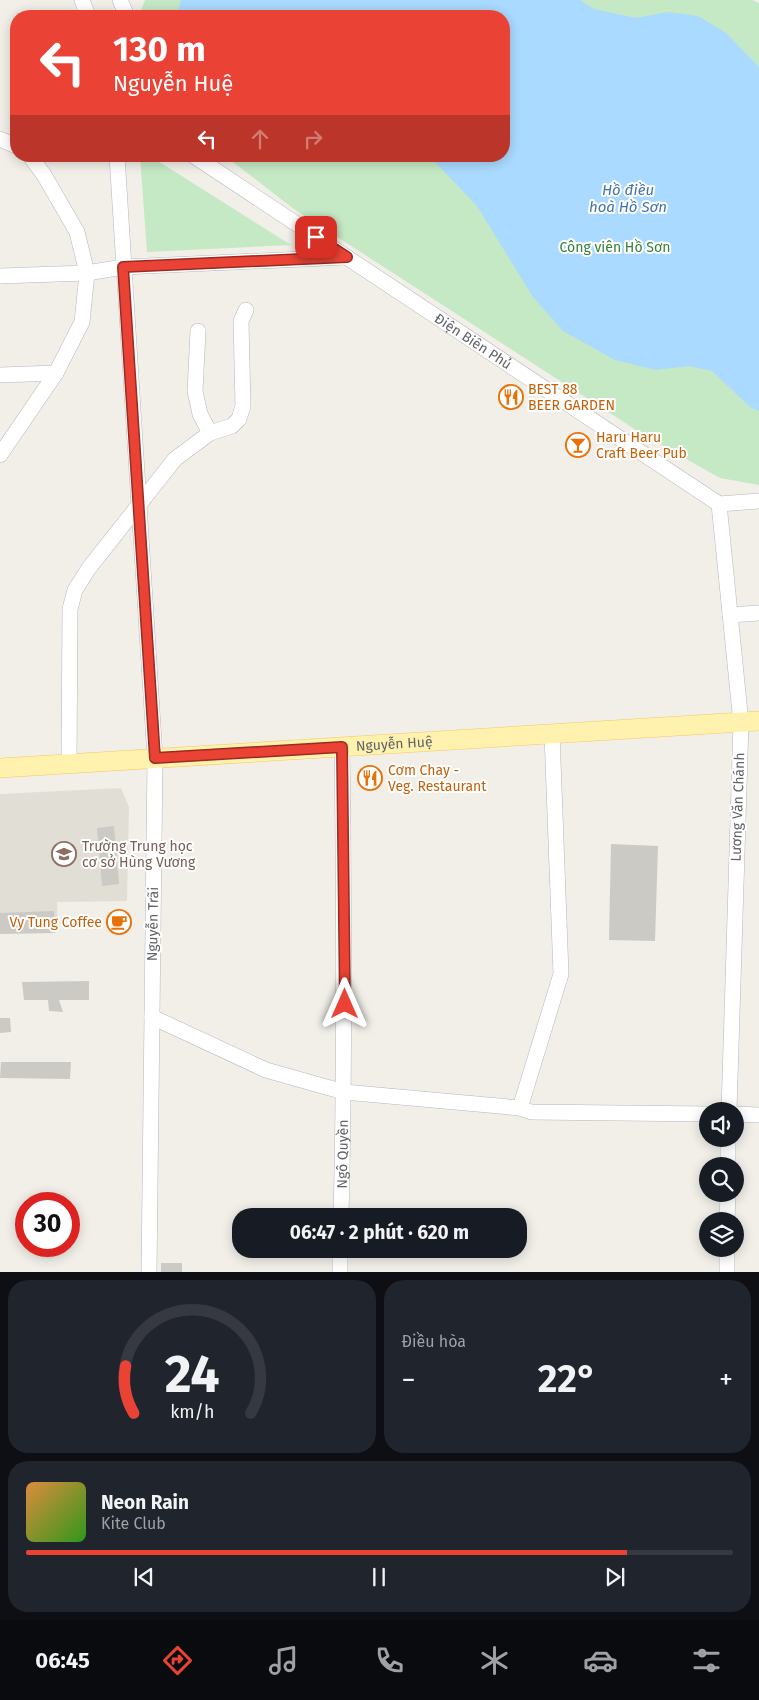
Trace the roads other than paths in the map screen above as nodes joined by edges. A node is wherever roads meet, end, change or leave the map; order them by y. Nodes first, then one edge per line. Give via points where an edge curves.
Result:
1 (34, 162) edge
2 (116, 162) edge
3 (203, 162) edge
4 (347, 257) junction
5 (123, 267) junction
6 (87, 273) junction
7 (0, 276) edge
8 (246, 310) dead end
9 (198, 331) dead end
10 (56, 373) junction
11 (0, 375) edge
12 (210, 433) junction
13 (0, 455) edge
14 (759, 501) edge
15 (719, 504) junction
16 (138, 505) junction
17 (759, 613) edge
18 (730, 615) junction
19 (750, 722) edge
20 (552, 734) junction
21 (342, 747) junction
22 (155, 758) junction
23 (69, 764) junction
24 (0, 768) edge
25 (152, 1017) junction
26 (344, 1092) junction
27 (729, 1102) edge
28 (520, 1108) junction
29 (699, 1114) edge
30 (744, 1114) edge
31 (759, 1115) edge
32 (341, 1208) edge
33 (727, 1257) edge
34 (340, 1258) edge
35 (149, 1272) edge
36 (340, 1272) edge
37 (727, 1272) edge

1 - 6 street via 77,232
2 - 5 street, Nguyễn Trãi
3 - 4 street, Điện Biên Phủ
4 - 5 street
4 - 15 street, Điện Biên Phủ
5 - 6 street
5 - 16 street, Nguyễn Trãi
6 - 7 street
6 - 10 street via 82,322
8 - 12 street via 241,321 243,406 239,419 232,426
9 - 12 street via 196,391 200,414
10 - 11 street
10 - 13 street
12 - 16 street via 175,459
14 - 15 street
15 - 18 street, Lương Văn Chánh
16 - 22 street, Nguyễn Trãi
16 - 23 street via 75,590 70,609
17 - 18 street
18 - 19 street, Lương Văn Chánh
19 - 20 main road, Nguyễn Huệ
19 - 27 street, Lương Văn Chánh
20 - 21 main road, Nguyễn Huệ
20 - 28 street via 561,974
21 - 22 main road, Nguyễn Huệ
21 - 26 street, Ngô Quyền
22 - 23 main road, Nguyễn Huệ
22 - 25 street, Nguyễn Trãi
23 - 24 main road, Nguyễn Huệ
25 - 26 street via 266,1070
25 - 35 street, Nguyễn Trãi
26 - 28 street
26 - 32 street, Ngô Quyền
28 - 29 street via 531,1112
30 - 31 street
33 - 37 street
34 - 36 street

